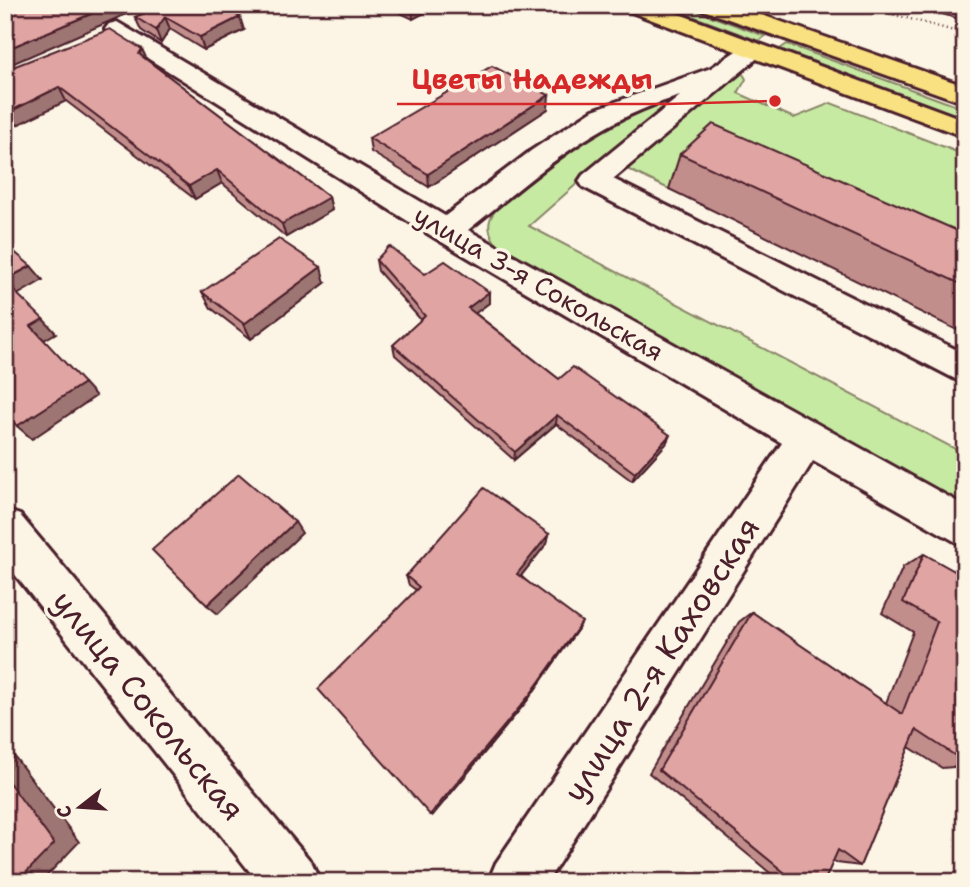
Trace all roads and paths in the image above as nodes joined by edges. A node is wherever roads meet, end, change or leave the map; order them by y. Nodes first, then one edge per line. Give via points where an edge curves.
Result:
1 (634, 5) edge
2 (710, 5) edge
3 (859, 5) edge
4 (116, 30) edge
5 (965, 33) edge
6 (753, 50) junction
7 (721, 75) junction
8 (965, 95) edge
9 (965, 128) edge
10 (446, 231) junction
11 (965, 370) edge
12 (808, 436) junction
13 (965, 528) edge
14 (5, 529) edge
15 (293, 882) edge
16 (515, 882) edge

1 - 6 main road
2 - 8 main road
3 - 5 path
4 - 10 street, улица 3-я Сокольская
6 - 7 street
6 - 9 main road
7 - 10 street via 645,97 602,116
7 - 11 street via 593,181
10 - 12 street, улица 3-я Сокольская
12 - 13 street, улица 3-я Сокольская
12 - 16 street, улица 2-я Каховская
14 - 15 street, улица Сокольская

